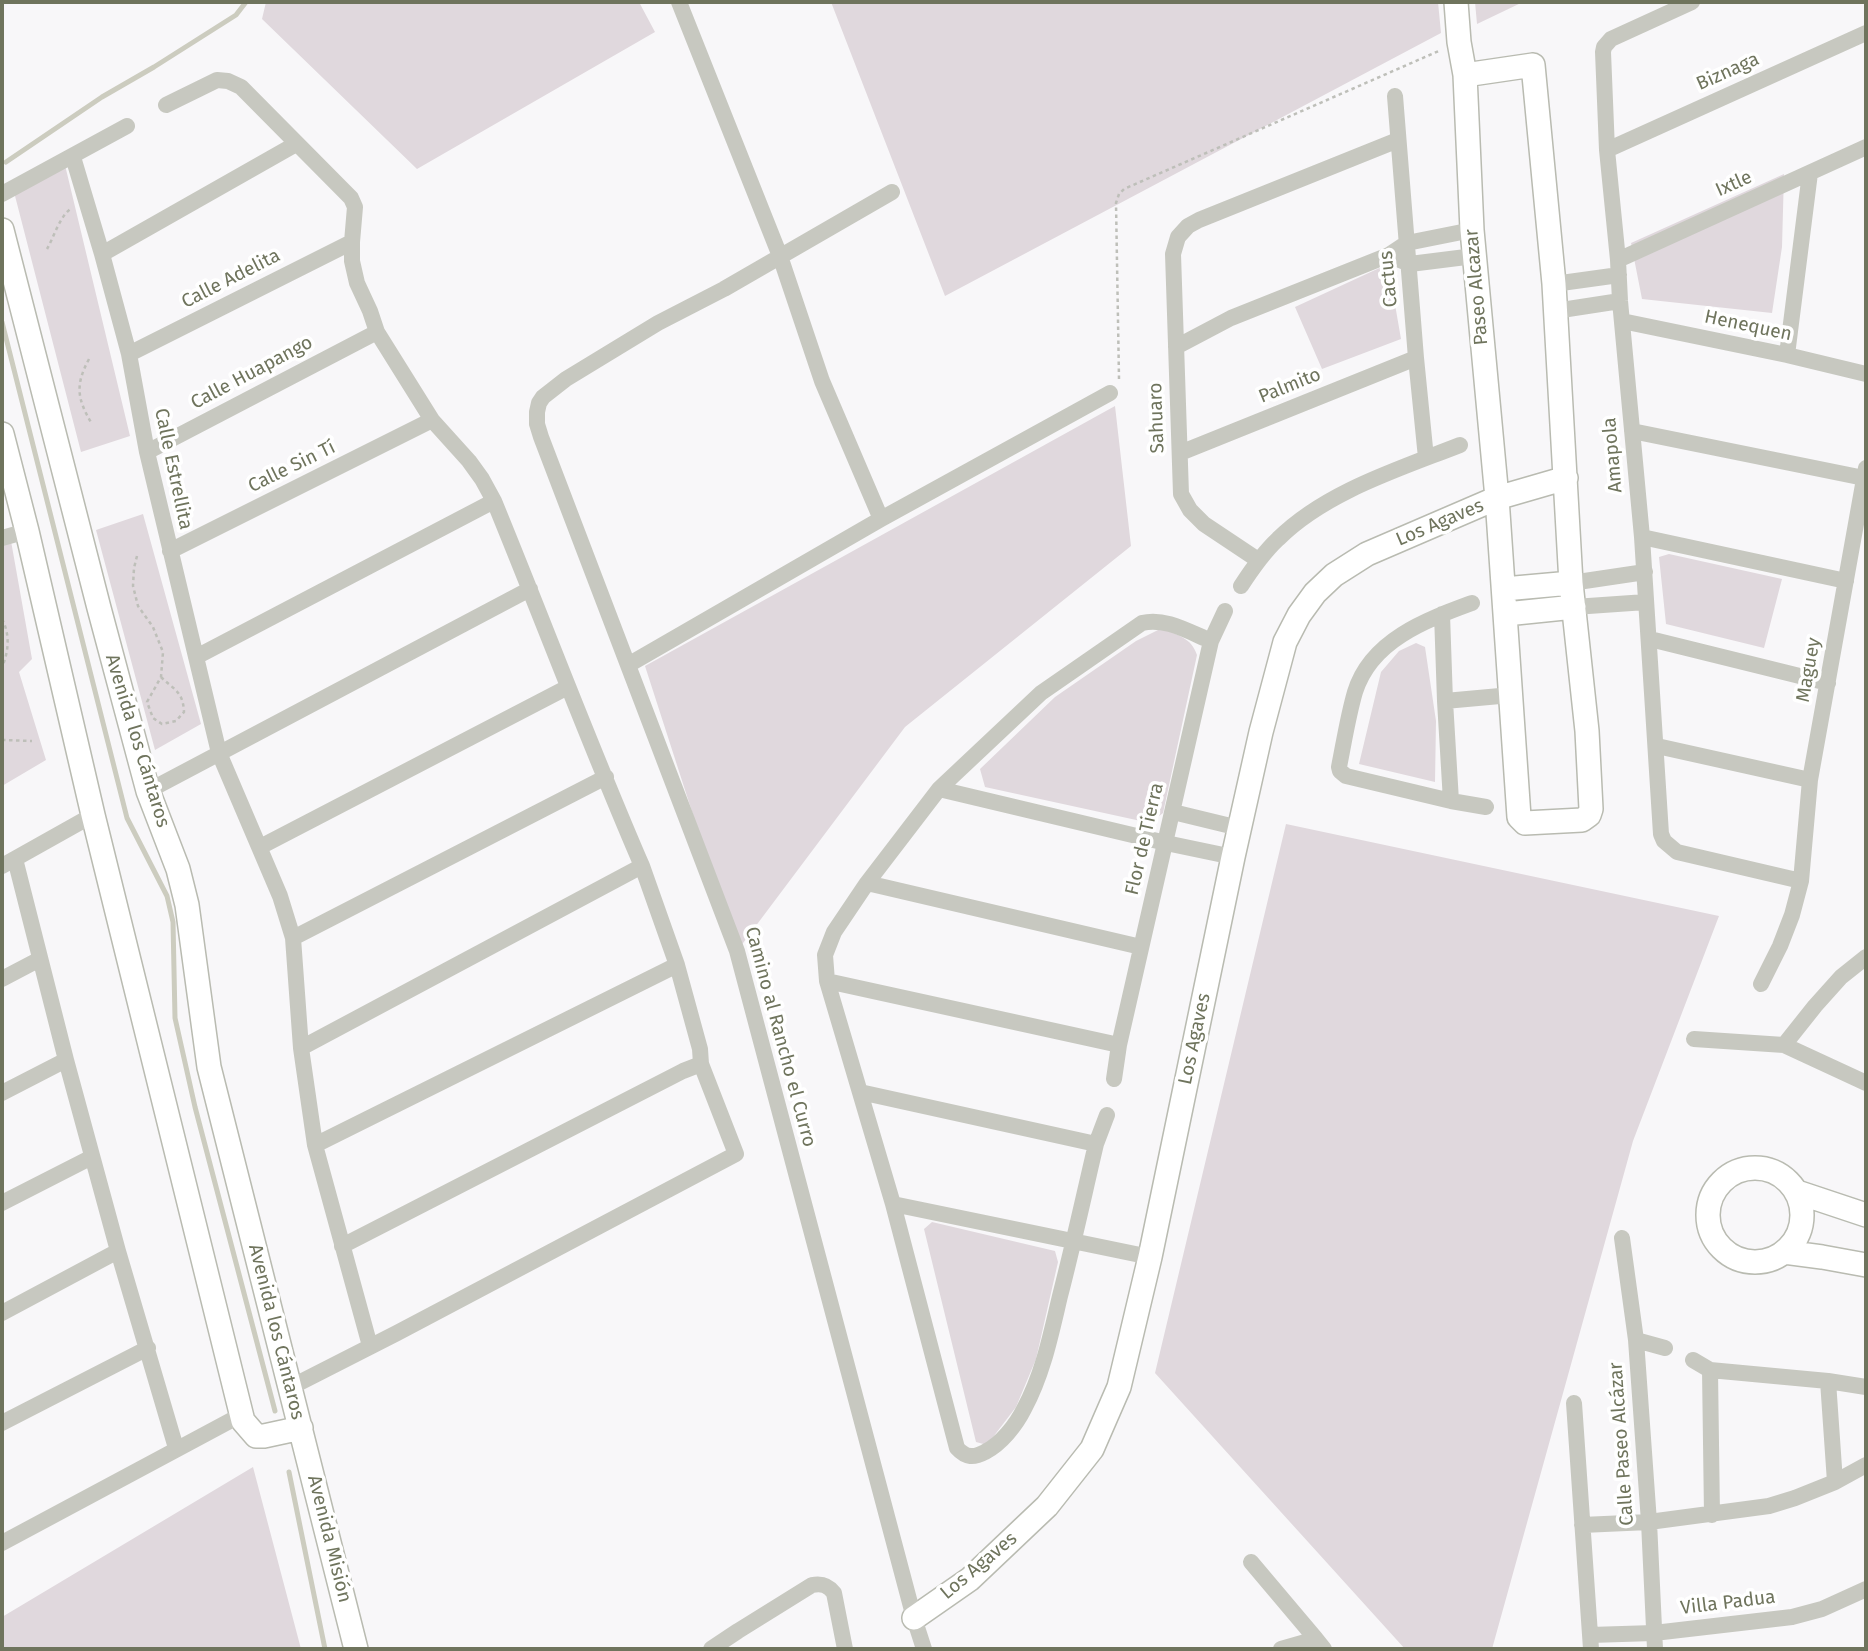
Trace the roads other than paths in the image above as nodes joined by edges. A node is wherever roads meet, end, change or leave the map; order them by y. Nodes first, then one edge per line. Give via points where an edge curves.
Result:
1 (678, 2) edge
2 (1456, 2) edge
3 (1692, 2) edge
4 (1866, 33) edge
5 (1465, 75) junction
6 (1395, 96) dead end
7 (166, 105) dead end
8 (127, 126) dead end
9 (1398, 140) junction
10 (296, 144) junction
11 (1866, 147) edge
12 (1607, 149) junction
13 (74, 157) junction
14 (1810, 173) junction
15 (892, 192) dead end
16 (2, 194) edge
17 (2, 230) edge
18 (1472, 230) junction
19 (352, 242) junction
20 (1408, 243) junction
21 (102, 254) junction
22 (1388, 255) junction
23 (780, 256) junction
24 (1474, 256) junction
25 (1410, 264) junction
26 (1619, 267) junction
27 (1553, 284) junction
28 (1620, 301) junction
29 (1555, 311) junction
30 (1622, 321) junction
31 (377, 332) junction
32 (1176, 347) junction
33 (129, 354) junction
34 (1787, 355) junction
35 (1416, 358) junction
36 (1866, 374) edge
37 (1110, 393) road end
38 (432, 420) junction
39 (1632, 431) junction
40 (2, 434) edge
41 (1460, 445) dead end
42 (147, 452) junction
43 (1180, 453) junction
44 (1426, 458) junction
45 (1865, 473) edge
46 (1566, 478) junction
47 (1497, 498) junction
48 (494, 501) junction
49 (881, 519) junction
50 (27, 531) junction
51 (1642, 537) junction
52 (2, 538) edge
53 (170, 551) junction
54 (1258, 560) junction
55 (1645, 572) junction
56 (1846, 581) junction
57 (1571, 583) junction
58 (1241, 586) dead end
59 (530, 589) junction
60 (1504, 589) junction
61 (1646, 602) junction
62 (1472, 603) dead end
63 (1574, 607) junction
64 (1225, 611) dead end
65 (1442, 614) junction
66 (1506, 614) junction
67 (1650, 639) junction
68 (1211, 641) junction
69 (196, 657) junction
70 (628, 665) junction
71 (1828, 683) junction
72 (568, 687) junction
73 (1511, 695) junction
74 (1445, 701) junction
75 (1657, 746) junction
76 (219, 753) junction
77 (606, 777) junction
78 (1810, 780) junction
79 (939, 789) junction
80 (148, 791) junction
81 (1451, 801) junction
82 (1486, 807) dead end
83 (1172, 812) junction
84 (93, 815) junction
85 (1239, 828) junction
86 (1166, 843) junction
87 (260, 847) junction
88 (1233, 857) junction
89 (8, 862) edge
90 (642, 866) junction
91 (1801, 881) junction
92 (867, 883) junction
93 (293, 938) junction
94 (1141, 947) junction
95 (1866, 957) edge
96 (40, 958) junction
97 (677, 965) junction
98 (2, 979) edge
99 (827, 981) junction
100 (1761, 984) dead end
101 (1694, 1039) dead end
102 (1119, 1045) junction
103 (1784, 1045) junction
104 (301, 1048) junction
105 (66, 1060) junction
106 (701, 1065) junction
107 (1114, 1079) dead end
108 (1866, 1083) edge
109 (860, 1092) junction
110 (2, 1093) edge
111 (1107, 1115) dead end
112 (1096, 1144) junction
113 (315, 1145) junction
114 (92, 1157) junction
115 (1797, 1192) junction
116 (2, 1203) edge
117 (893, 1204) junction
118 (1866, 1215) edge
119 (1622, 1238) dead end
120 (1074, 1240) junction
121 (342, 1246) junction
122 (117, 1251) junction
123 (1784, 1252) junction
124 (1150, 1257) junction
125 (1866, 1265) edge
126 (2, 1313) edge
127 (1636, 1340) junction
128 (370, 1346) junction
129 (148, 1348) junction
130 (1665, 1348) dead end
131 (1693, 1360) dead end
132 (1710, 1370) junction
133 (1828, 1381) junction
134 (291, 1387) junction
135 (1866, 1387) edge
136 (1574, 1403) dead end
137 (241, 1415) junction
138 (2, 1423) edge
139 (301, 1428) junction
140 (176, 1448) junction
141 (1866, 1465) edge
142 (1835, 1482) junction
143 (1712, 1515) junction
144 (1649, 1522) junction
145 (1582, 1525) junction
146 (2, 1543) edge
147 (1251, 1562) dead end
148 (1866, 1589) edge
149 (914, 1618) junction
150 (1655, 1641) edge
151 (1591, 1642) edge
152 (1320, 1644) edge
153 (356, 1649) edge
154 (711, 1649) edge
155 (845, 1649) edge
156 (923, 1649) edge
157 (1281, 1649) edge

1 - 23 street
2 - 5 street, Paseo Alcazar
3 - 12 street, Amapola via 1620,34 1604,47
4 - 12 street, Biznaga
5 - 18 street, Paseo Alcazar
5 - 27 street via 1533,65
6 - 9 street, Cactus
7 - 10 street via 217,80 228,81 241,86
8 - 13 street
9 - 20 street, Cactus
9 - 32 street, Sahuaro via 1188,226 1178,237 1173,254
10 - 19 street via 351,198 355,207
10 - 21 street
11 - 14 street, Ixtle
12 - 26 street, Amapola
13 - 16 street
13 - 21 street, Calle Estrellita
14 - 26 street, Ixtle
14 - 34 street
15 - 23 street
17 - 80 street, Avenida los Cántaros
18 - 20 street
18 - 24 street, Paseo Alcazar
19 - 31 street via 357,283
19 - 33 street, Calle Adelita
20 - 22 street
20 - 25 street, Cactus
21 - 33 street, Calle Estrellita
22 - 25 street
22 - 32 street via 1231,318
23 - 49 street via 822,381
23 - 70 street, Camino al Rancho el Curro via 566,379 539,403 541,437
24 - 25 street
24 - 47 street, Paseo Alcazar
25 - 35 street, Cactus
26 - 27 street, Ixtle
26 - 28 street, Amapola
27 - 29 street
28 - 29 street
28 - 30 street, Amapola
29 - 46 street
30 - 34 street, Henequen
30 - 39 street, Amapola
31 - 38 street
31 - 42 street, Calle Huapango
32 - 43 street, Sahuaro
33 - 42 street, Calle Estrellita
34 - 36 street, Henequen
35 - 43 street, Palmito
35 - 44 street, Cactus
37 - 49 street
38 - 48 street via 469,461
38 - 53 street, Calle Sin Tí
39 - 45 street
39 - 51 street, Amapola
40 - 50 street
41 - 44 street
42 - 53 street, Calle Estrellita
43 - 54 street, Sahuaro via 1181,494 1189,510
44 - 54 street via 1312,512
45 - 56 street, Maguey
46 - 47 street, Los Agaves
46 - 57 street
47 - 60 street, Paseo Alcazar
47 - 85 street, Los Agaves via 1367,554 1334,575 1307,604 1285,642
48 - 59 street
48 - 69 street
49 - 70 street
50 - 52 street
50 - 84 street
51 - 55 street, Amapola
51 - 56 street
53 - 69 street, Calle Estrellita
54 - 58 street
55 - 57 street
55 - 61 street, Amapola
56 - 71 street, Maguey
57 - 60 street
57 - 63 street
59 - 72 street
59 - 76 street
60 - 66 street, Paseo Alcazar
61 - 63 street
61 - 67 street, Amapola
62 - 65 street
63 - 66 street
63 - 73 street, Paseo Alcazar via 1587,731 1591,810 1587,818 1525,823 1520,819
64 - 68 street, Flor de Tierra
65 - 74 street
65 - 81 street via 1391,642 1364,671 1355,691 1339,767 1346,776
66 - 73 street, Paseo Alcazar
67 - 71 street
67 - 75 street, Amapola
68 - 79 street via 1166,623 1142,623 1041,694
68 - 83 street, Flor de Tierra
69 - 76 street, Calle Estrellita
70 - 149 street, Camino al Rancho el Curro via 737,951
71 - 78 street, Maguey
72 - 77 street
72 - 87 street
73 - 74 street
74 - 81 street
75 - 78 street
75 - 91 street, Amapola via 1661,834 1668,847
76 - 80 street
76 - 87 street, Calle Estrellita
77 - 90 street
77 - 93 street
78 - 91 street, Maguey
79 - 86 street
79 - 92 street
80 - 134 street, Avenida los Cántaros via 187,905 209,1067
81 - 82 street
83 - 85 street
83 - 86 street, Flor de Tierra
84 - 89 street
84 - 137 street
85 - 88 street, Los Agaves
86 - 88 street
86 - 94 street, Flor de Tierra
87 - 93 street, Calle Estrellita
88 - 124 street, Los Agaves
89 - 96 street
90 - 97 street
90 - 104 street
91 - 100 street, Maguey via 1780,946
92 - 94 street
92 - 99 street via 834,932 825,955
93 - 104 street, Calle Estrellita
94 - 102 street, Flor de Tierra
95 - 103 street via 1841,977
96 - 98 street
96 - 105 street
97 - 106 street
97 - 113 street
99 - 102 street
99 - 109 street
101 - 103 street
102 - 107 street, Flor de Tierra
103 - 108 street
104 - 113 street, Calle Estrellita
105 - 110 street
105 - 114 street
106 - 121 street
106 - 128 street via 736,1154
109 - 112 street
109 - 117 street
111 - 112 street
112 - 120 street
113 - 121 street, Calle Estrellita
114 - 116 street
114 - 122 street
115 - 118 street
115 - 123 street via 1802,1214 1798,1235
115 - 123 street via 1785,1178 1768,1169 1749,1168 1731,1174 1717,1186 1708,1203 1707,1222 1714,1240 1727,1254 1764,1262
117 - 120 street
117 - 120 street via 957,1448 970,1457 990,1450 1023,1411 1052,1330
119 - 127 street, Calle Paseo Alcázar
120 - 124 street
121 - 128 street, Calle Estrellita
122 - 126 street
122 - 129 street
123 - 125 street
124 - 149 street, Los Agaves via 1119,1387 1092,1449 1047,1506 999,1552 970,1579
127 - 130 street
127 - 144 street, Calle Paseo Alcázar
128 - 134 street
129 - 138 street
129 - 140 street
131 - 132 street
132 - 133 street
132 - 143 street
133 - 135 street
133 - 142 street
134 - 139 street, Avenida los Cántaros
136 - 145 street
137 - 139 street, Avenida los Cántaros via 256,1436
137 - 140 street
139 - 153 street, Avenida Misión
140 - 146 street
141 - 142 street
142 - 143 street via 1769,1506
143 - 144 street
144 - 145 street
144 - 150 street, Calle Paseo Alcázar
145 - 151 street
147 - 152 street
148 - 150 street, Villa Padua via 1791,1617
149 - 156 street, Camino al Rancho el Curro
150 - 151 street, Villa Padua
152 - 157 street
154 - 155 street via 813,1586 824,1584 834,1593

